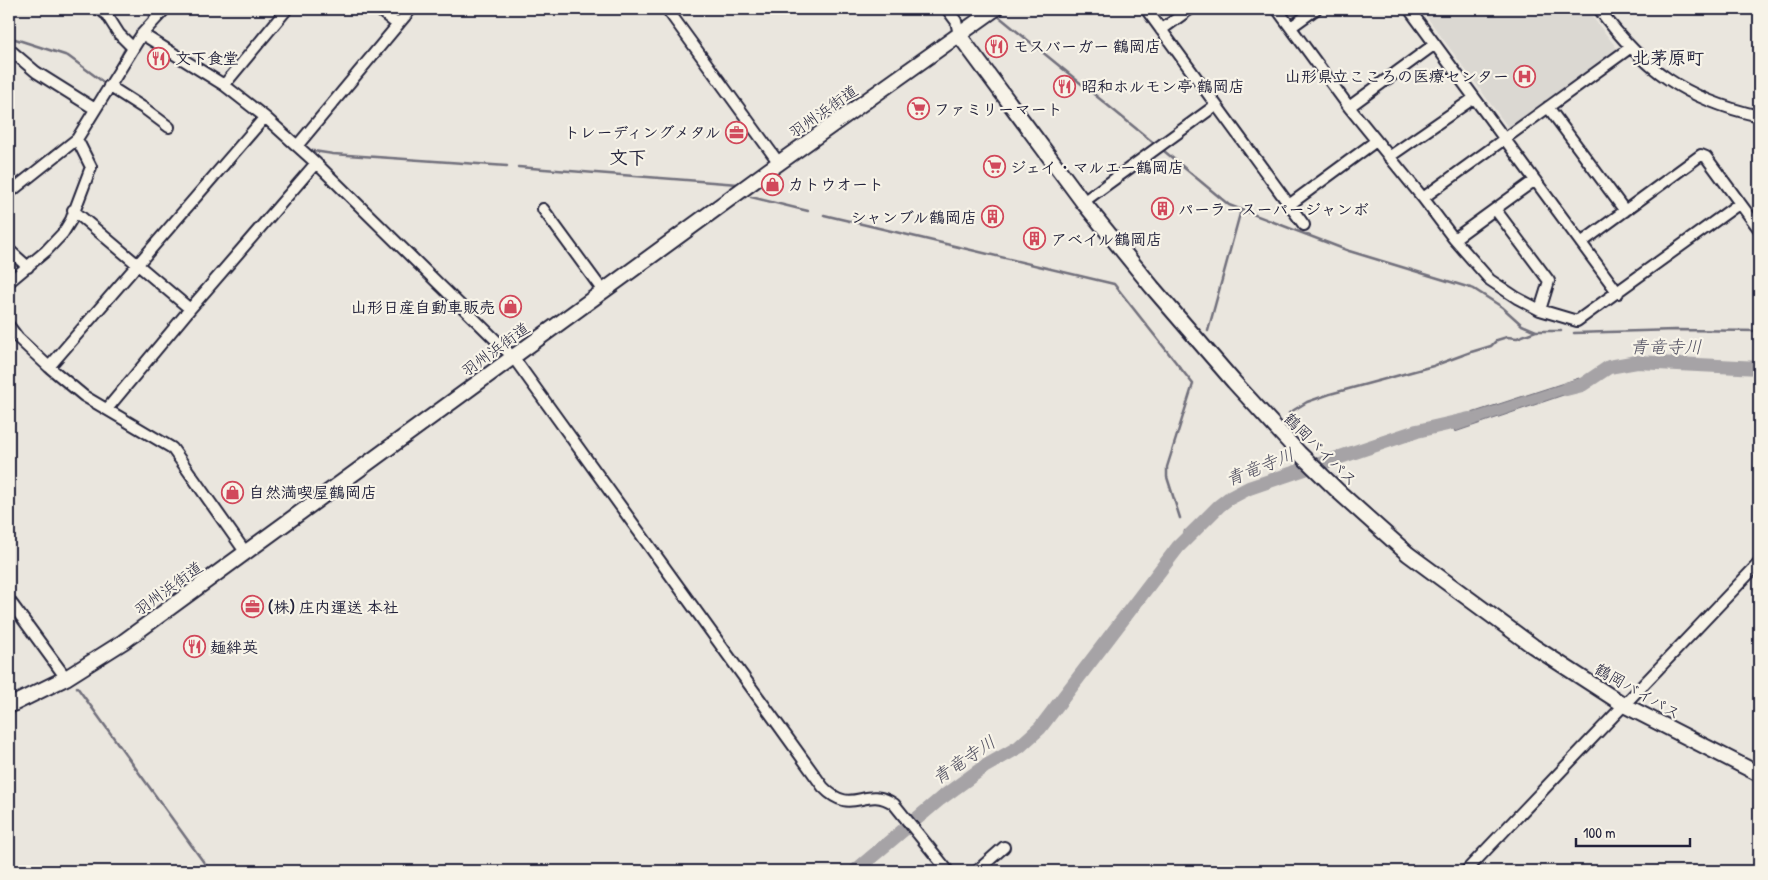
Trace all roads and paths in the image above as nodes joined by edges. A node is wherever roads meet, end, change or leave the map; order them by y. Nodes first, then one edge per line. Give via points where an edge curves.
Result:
1 (99, 9) edge
2 (165, 9) edge
3 (287, 9) edge
4 (378, 9) edge
5 (411, 9) edge
6 (667, 9) edge
7 (947, 9) edge
8 (995, 9) edge
9 (1146, 9) edge
10 (1190, 9) edge
11 (1277, 9) edge
12 (1316, 9) edge
13 (1409, 9) edge
14 (1599, 9) edge
15 (398, 25) junction
16 (1291, 27) junction
17 (1161, 30) junction
18 (142, 34) junction
19 (959, 36) junction
20 (1435, 44) junction
21 (130, 45) junction
22 (1631, 47) junction
23 (9, 49) edge
24 (226, 83) junction
25 (109, 86) junction
26 (1474, 98) junction
27 (1216, 105) junction
28 (1349, 107) junction
29 (1548, 107) junction
30 (95, 109) junction
31 (265, 116) junction
32 (1759, 116) edge
33 (170, 127) dead end
34 (77, 138) junction
35 (1505, 139) junction
36 (1376, 141) junction
37 (298, 144) junction
38 (1389, 157) junction
39 (316, 163) junction
40 (779, 163) junction
41 (1535, 180) junction
42 (9, 193) edge
43 (1424, 198) junction
44 (1083, 202) junction
45 (1740, 203) junction
46 (1289, 205) junction
47 (543, 209) dead end
48 (1495, 209) junction
49 (74, 210) junction
50 (1625, 211) junction
51 (1304, 226) dead end
52 (1759, 229) edge
53 (1454, 239) junction
54 (1581, 243) junction
55 (9, 250) edge
56 (138, 265) junction
57 (28, 267) junction
58 (9, 282) edge
59 (603, 292) junction
60 (1618, 293) junction
61 (190, 309) junction
62 (1540, 310) junction
63 (9, 326) edge
64 (513, 357) junction
65 (49, 367) junction
66 (107, 409) junction
67 (246, 552) junction
68 (1759, 563) edge
69 (9, 600) edge
70 (66, 678) junction
71 (1624, 705) junction
72 (9, 706) edge
73 (1759, 774) edge
74 (1004, 847) dead end
75 (948, 871) edge
76 (977, 871) edge
77 (1466, 871) edge

1 - 21 street
2 - 18 street
3 - 24 street
4 - 15 street
5 - 15 street
6 - 40 street
7 - 19 street via 956,22
8 - 19 main road, 羽州浜街道
9 - 17 street
10 - 17 street
11 - 16 street
12 - 16 street
13 - 20 street
14 - 22 street
15 - 37 street
16 - 28 street
17 - 27 street
18 - 21 street
18 - 24 street
19 - 40 main road, 羽州浜街道
19 - 44 main road, 鶴岡バイパス
20 - 26 street
20 - 28 street
21 - 25 street
22 - 29 street
22 - 32 street via 1657,72 1683,89 1718,105
23 - 30 street via 36,72
24 - 31 street
25 - 30 street
25 - 33 street
26 - 35 street
26 - 38 street
27 - 44 street
27 - 46 street
28 - 36 street
29 - 35 street
29 - 50 street
30 - 34 street
31 - 37 street
31 - 56 street
34 - 42 street
34 - 49 street via 91,167
35 - 41 street
35 - 43 street
36 - 38 street
36 - 46 street
37 - 39 street
38 - 43 street
39 - 61 street
39 - 64 street
40 - 59 main road, 羽州浜街道
41 - 48 street
41 - 54 street
43 - 53 street
44 - 71 main road, 鶴岡バイパス via 1182,324 1299,453 1340,493 1408,554 1461,594
45 - 50 street via 1706,157 1701,155
45 - 52 street
45 - 60 street
46 - 51 street
47 - 59 street
48 - 53 street
48 - 62 street via 1549,281
49 - 56 street
49 - 57 street via 63,233
50 - 54 street
53 - 62 street via 1490,280
54 - 60 street
55 - 57 street
56 - 61 street
56 - 65 street
57 - 58 street
59 - 64 main road, 羽州浜街道
60 - 62 street via 1577,321
61 - 66 street
63 - 65 street
64 - 67 main road, 羽州浜街道
64 - 75 street via 823,787 845,802 869,797 886,799 894,804
65 - 66 street via 84,396
66 - 67 street via 172,448
67 - 70 main road, 羽州浜街道 via 123,642
68 - 71 street
69 - 70 street
70 - 72 main road, 羽州浜街道
71 - 73 main road, 鶴岡バイパス
71 - 77 street
74 - 76 street

